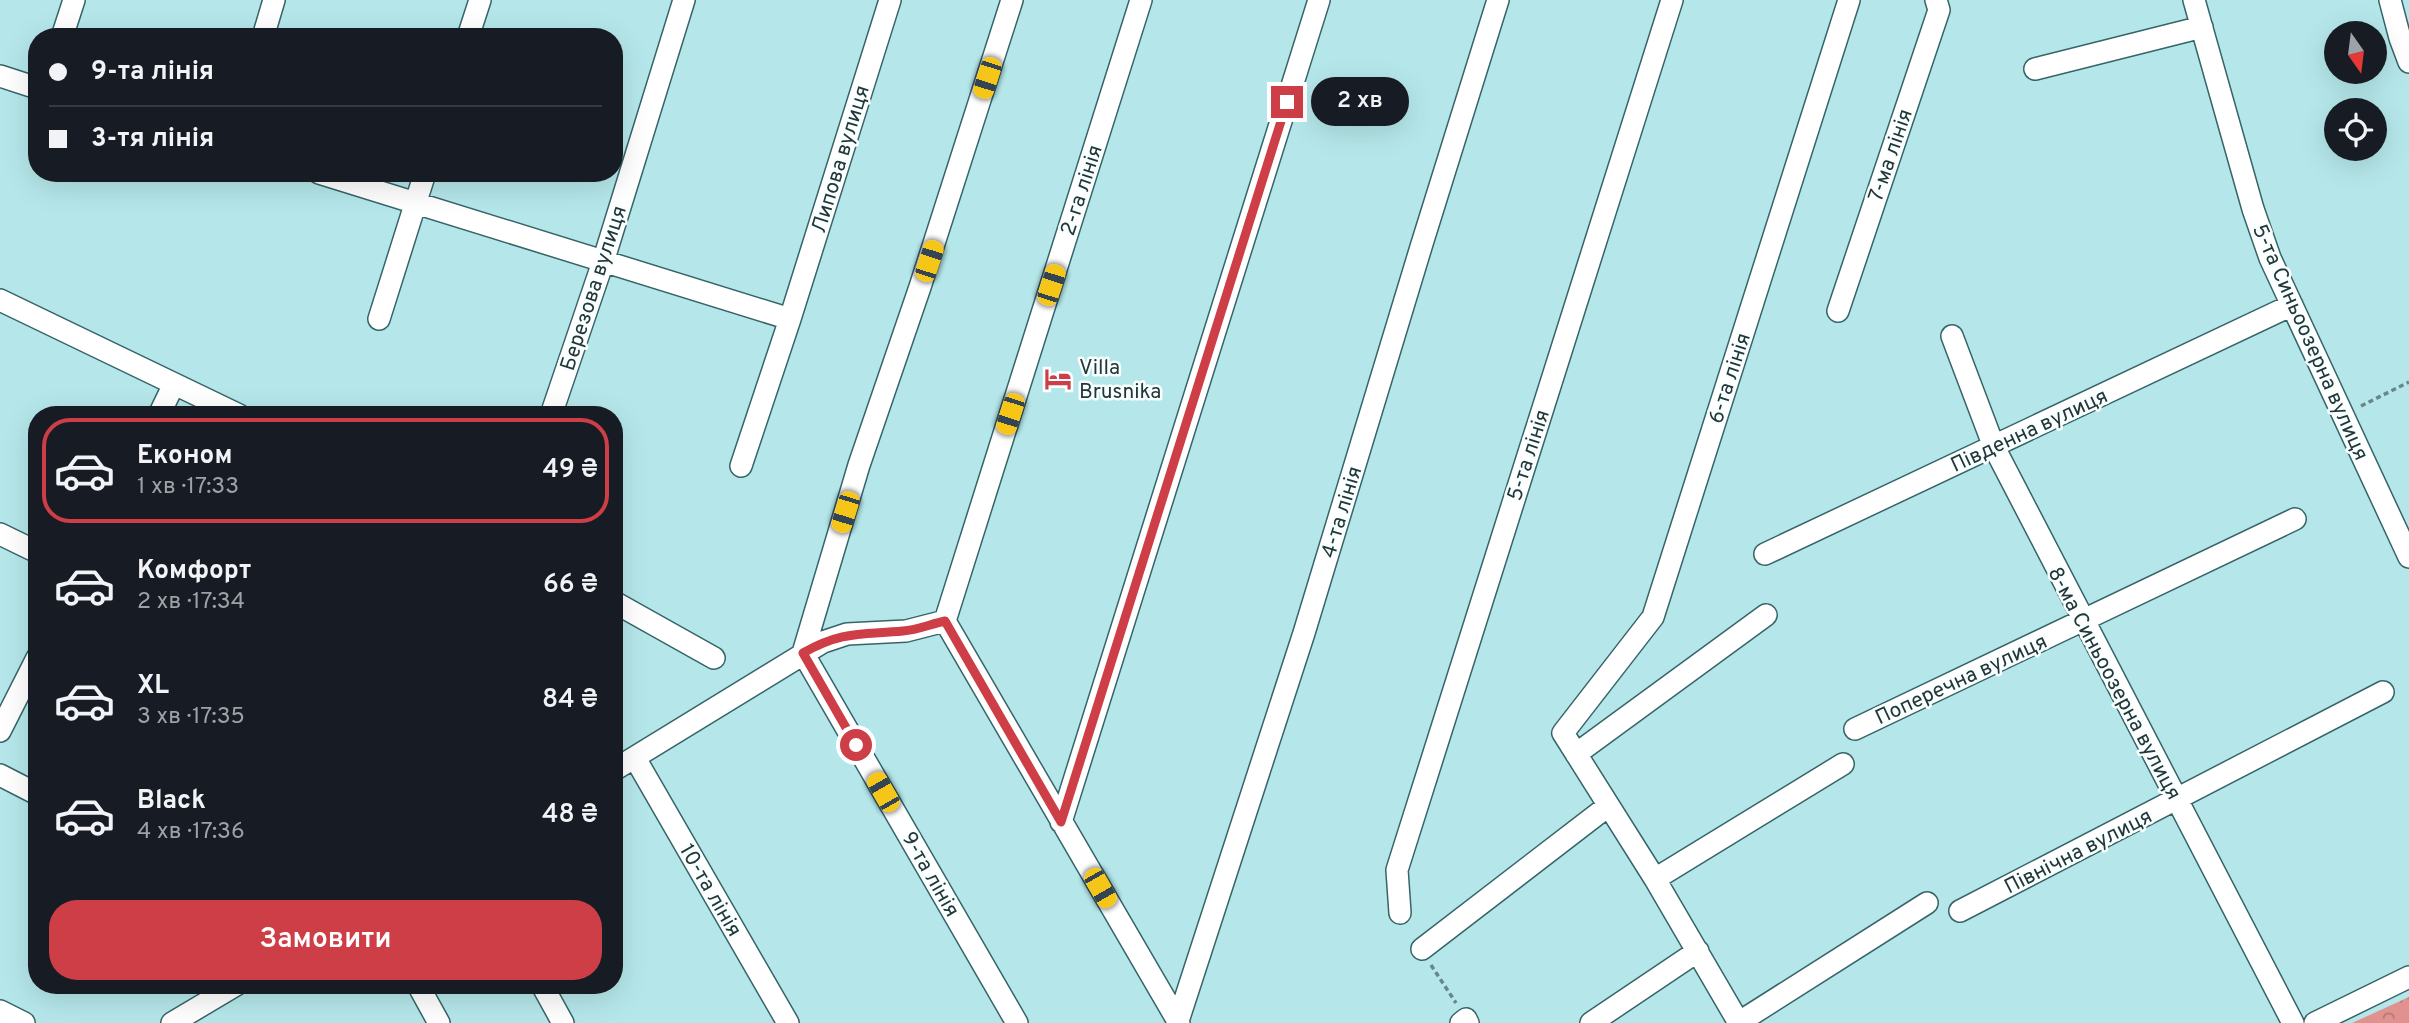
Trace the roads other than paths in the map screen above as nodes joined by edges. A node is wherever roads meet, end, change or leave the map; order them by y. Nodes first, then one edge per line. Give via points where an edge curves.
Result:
1 (74, 0) edge
2 (274, 0) edge
3 (480, 0) edge
4 (684, 0) edge
5 (890, 0) edge
6 (1012, 0) edge
7 (1141, 0) edge
8 (1319, 0) edge
9 (1498, 0) edge
10 (1672, 0) edge
11 (1849, 0) edge
12 (1936, 0) edge
13 (2194, 0) edge
14 (2390, 0) edge
15 (2202, 27) junction
16 (65, 28) edge
17 (266, 28) edge
18 (471, 28) edge
19 (2409, 62) edge
20 (2035, 69) dead end
21 (0, 76) edge
22 (28, 85) edge
23 (349, 182) edge
24 (422, 182) edge
25 (416, 202) junction
26 (603, 262) junction
27 (0, 300) edge
28 (2292, 305) junction
29 (1838, 311) dead end
30 (379, 319) dead end
31 (790, 319) junction
32 (1952, 337) dead end
33 (174, 383) junction
34 (163, 406) edge
35 (221, 406) edge
36 (554, 406) edge
37 (1994, 447) junction
38 (741, 466) dead end
39 (2295, 519) dead end
40 (0, 534) edge
41 (28, 548) edge
42 (1765, 554) dead end
43 (2409, 557) edge
44 (623, 607) edge
45 (1766, 615) dead end
46 (945, 621) junction
47 (2083, 622) junction
48 (803, 653) junction
49 (714, 658) dead end
50 (28, 676) edge
51 (2383, 692) dead end
52 (1855, 729) dead end
53 (0, 731) edge
54 (1576, 754) junction
55 (635, 758) junction
56 (623, 764) edge
57 (1843, 764) dead end
58 (0, 775) edge
59 (28, 789) edge
60 (2177, 800) junction
61 (1608, 806) junction
62 (1061, 822) junction
63 (1655, 879) junction
64 (1927, 903) dead end
65 (1960, 911) dead end
66 (1400, 913) dead end
67 (1422, 949) road end
68 (1698, 951) junction
69 (2409, 977) edge
70 (226, 994) edge
71 (423, 994) edge
72 (547, 994) edge
73 (0, 1012) edge
74 (204, 1015) edge
75 (1178, 1022) edge
76 (24, 1023) edge
77 (172, 1023) edge
78 (439, 1023) edge
79 (563, 1023) edge
80 (788, 1023) edge
81 (1017, 1023) edge
82 (1591, 1023) edge
83 (1738, 1023) edge
84 (2292, 1023) edge
85 (2315, 1023) edge

1 - 16 street
2 - 17 street
3 - 18 street
4 - 26 street, Березова вулиця
5 - 31 street, Липова вулиця
6 - 48 street via 859,465
7 - 46 street, 2-га лінія
8 - 62 street
9 - 75 street, 4-та лінія via 1304,634
10 - 66 street, 5-та лінія via 1397,870
11 - 54 street, 6-та лінія via 1653,617 1563,733
12 - 29 street, 7-ма лінія via 1939,10
13 - 15 street, 5-та Синьоозерна вулиця
14 - 19 street
15 - 20 street
15 - 28 street, 5-та Синьоозерна вулиця via 2253,209
21 - 22 street
23 - 25 street
24 - 25 street
25 - 26 street
25 - 30 street
26 - 31 street
26 - 36 street, Березова вулиця
27 - 33 street
28 - 37 street, Південна вулиця
28 - 43 street, 5-та Синьоозерна вулиця
31 - 38 street, Липова вулиця
32 - 37 street, 8-ма Синьоозерна вулиця
33 - 34 street
33 - 35 street
37 - 42 street, Південна вулиця
37 - 47 street, 8-ма Синьоозерна вулиця
39 - 47 street, Поперечна вулиця
40 - 41 street
44 - 49 street
45 - 54 street
46 - 48 street via 906,631 848,634
46 - 62 street
47 - 52 street, Поперечна вулиця
47 - 60 street, 8-ма Синьоозерна вулиця
48 - 55 street
48 - 81 street, 9-та лінія
50 - 53 street
51 - 60 street, Північна вулиця
54 - 61 street
55 - 56 street
55 - 80 street, 10-та лінія
57 - 63 street
58 - 59 street
60 - 65 street, Північна вулиця
60 - 84 street, 8-ма Синьоозерна вулиця
61 - 63 street
61 - 67 street
62 - 75 street
63 - 68 street
64 - 83 street
68 - 82 street
68 - 83 street
69 - 85 street
70 - 74 street
71 - 78 street
72 - 79 street
73 - 76 street
74 - 77 street

